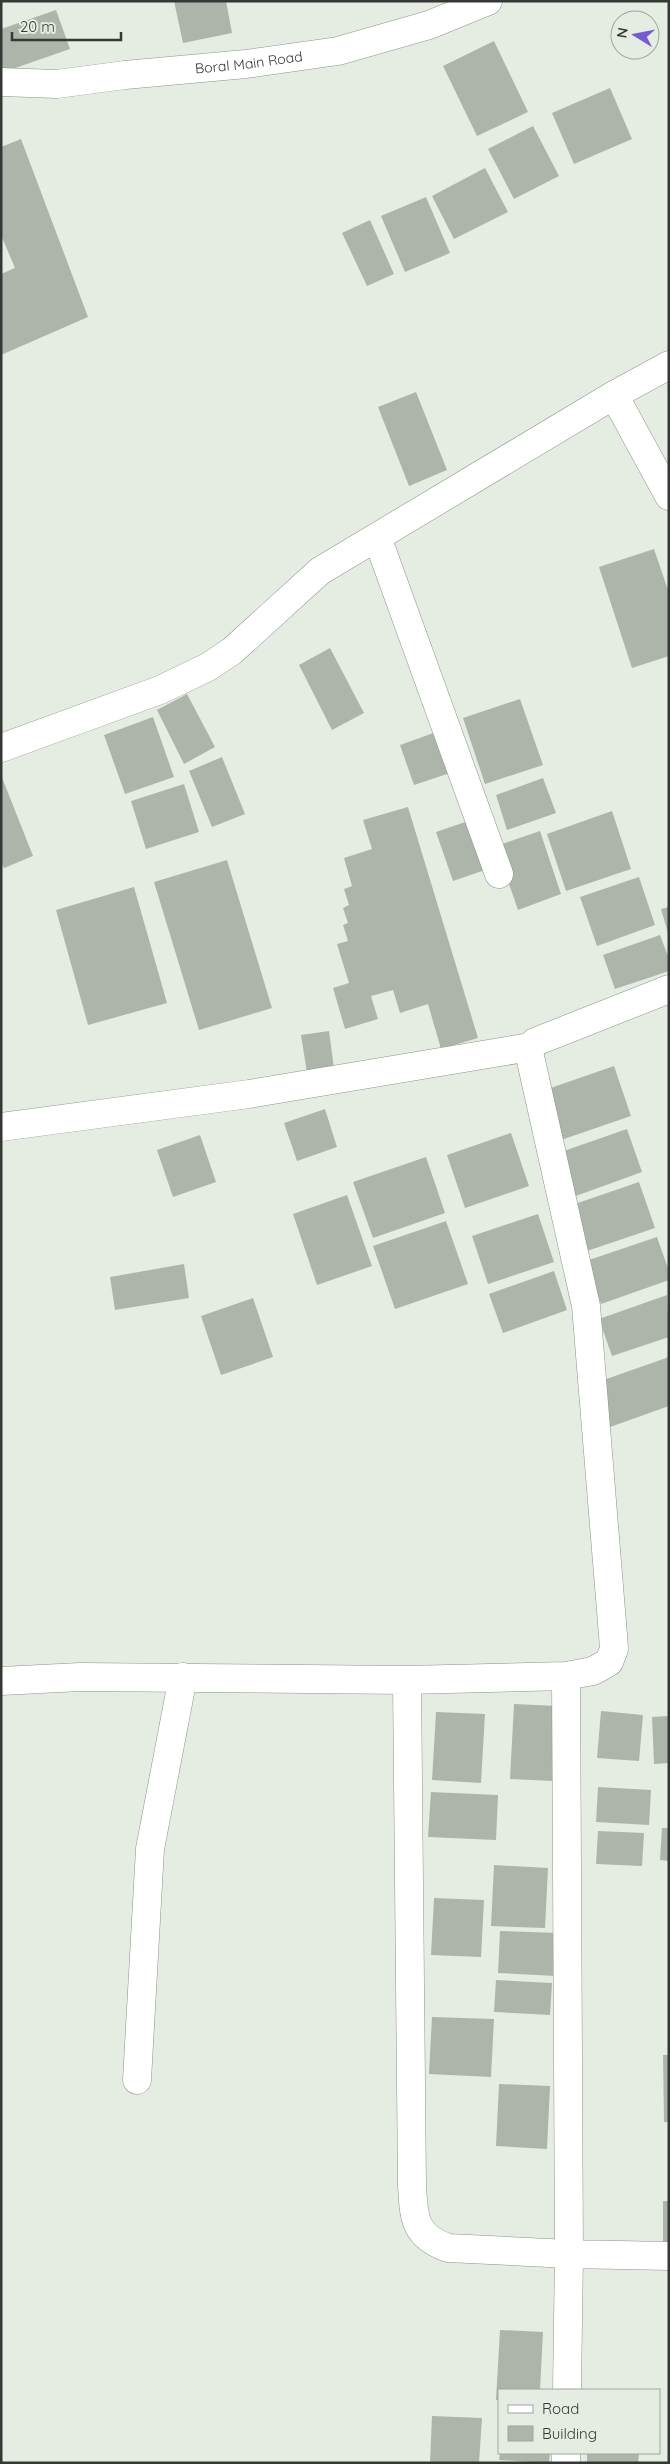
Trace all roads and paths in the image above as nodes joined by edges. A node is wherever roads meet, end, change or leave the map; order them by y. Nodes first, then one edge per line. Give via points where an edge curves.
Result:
1 (488, 1) edge
2 (1, 82) edge
3 (669, 365) edge
4 (614, 395) junction
5 (669, 496) edge
6 (377, 537) junction
7 (1, 748) edge
8 (499, 874) dead end
9 (669, 989) edge
10 (530, 1047) junction
11 (1, 1128) edge
12 (566, 1676) junction
13 (183, 1677) junction
14 (407, 1680) junction
15 (1, 1681) edge
16 (137, 2080) dead end
17 (569, 2254) junction
18 (669, 2256) edge
19 (567, 2389) edge

1 - 2 street, Boral Main Road via 428,25 338,51 57,84
3 - 4 street
4 - 5 street
4 - 6 street
6 - 7 street via 308,580 232,651 208,667 160,690
6 - 8 street
9 - 10 street via 535,1042
10 - 11 street via 249,1094
10 - 12 street via 530,1062 586,1306 614,1649 609,1662 593,1671
12 - 14 street
12 - 17 street
13 - 14 street
13 - 15 street
13 - 16 street via 150,1850
14 - 17 street via 413,2208 423,2235 448,2248
17 - 18 street
17 - 19 street

